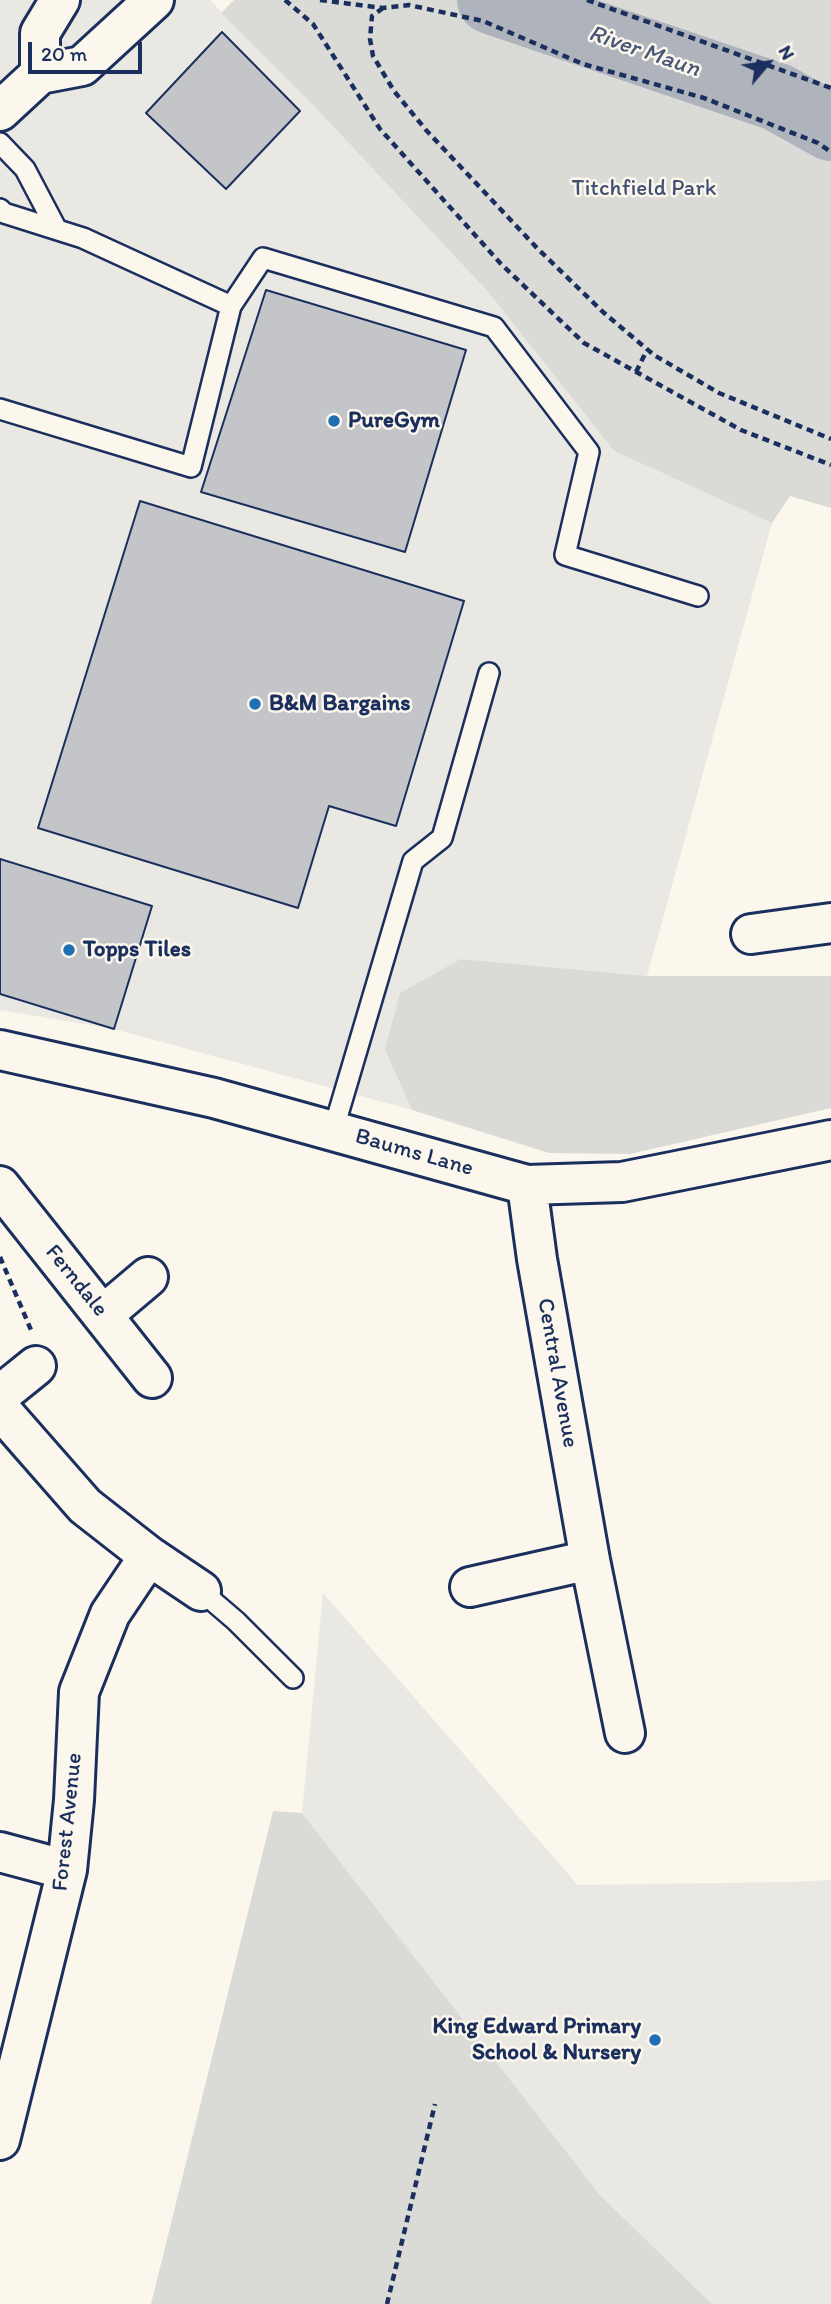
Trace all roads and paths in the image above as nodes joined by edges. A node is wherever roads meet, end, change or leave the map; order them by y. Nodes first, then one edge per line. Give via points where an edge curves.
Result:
1 (60, 0) edge
2 (285, 0) edge
3 (320, 0) edge
4 (587, 0) edge
5 (148, 3) edge
6 (383, 8) junction
7 (40, 74) junction
8 (831, 88) edge
9 (0, 111) edge
10 (0, 143) edge
11 (831, 152) edge
12 (0, 209) edge
13 (56, 228) junction
14 (231, 306) junction
15 (647, 350) junction
16 (636, 372) junction
17 (0, 409) edge
18 (831, 439) edge
19 (831, 466) edge
20 (698, 596) dead end
21 (489, 673) dead end
22 (831, 923) edge
23 (751, 934) dead end
24 (0, 1050) edge
25 (333, 1131) junction
26 (831, 1140) edge
27 (527, 1185) junction
28 (0, 1186) edge
29 (0, 1257) edge
30 (148, 1277) dead end
31 (103, 1315) junction
32 (35, 1352) joint
33 (152, 1378) dead end
34 (0, 1395) edge
35 (0, 1409) edge
36 (149, 1556) junction
37 (590, 1560) junction
38 (470, 1587) dead end
39 (201, 1591) joint
40 (293, 1678) dead end
41 (625, 1733) dead end
42 (0, 1852) edge
43 (67, 1870) junction
44 (435, 2104) dead end
45 (0, 2140) edge
46 (387, 2304) edge

1 - 7 main road via 40,33
2 - 16 path via 313,24 380,129 501,264 584,343
3 - 6 path
4 - 8 path
5 - 7 main road via 82,66
6 - 11 path via 409,5 483,20 583,64 704,98
6 - 15 path via 372,16 370,38 373,55 394,91 537,248
7 - 9 main road
10 - 13 lane via 25,169
12 - 13 lane
13 - 14 lane
14 - 17 lane via 191,467
14 - 20 lane via 263,258 494,327 589,452 565,555
15 - 16 path
15 - 18 path via 719,393
16 - 19 path via 741,430
21 - 25 lane via 442,838 412,861
22 - 23 main road
24 - 25 main road, Baums Lane via 214,1098
25 - 27 main road, Baums Lane
26 - 27 main road, Baums Lane via 622,1182
27 - 37 main road, Central Avenue
28 - 31 main road, Ferndale
29 - 32 path
30 - 31 main road
31 - 33 main road, Ferndale
32 - 34 main road
35 - 36 main road via 85,1506
36 - 39 main road
36 - 43 main road, Forest Avenue via 110,1614 79,1692
37 - 38 main road
37 - 41 main road, Central Avenue
39 - 40 lane
42 - 43 main road
43 - 45 main road, Forest Avenue
44 - 46 path

